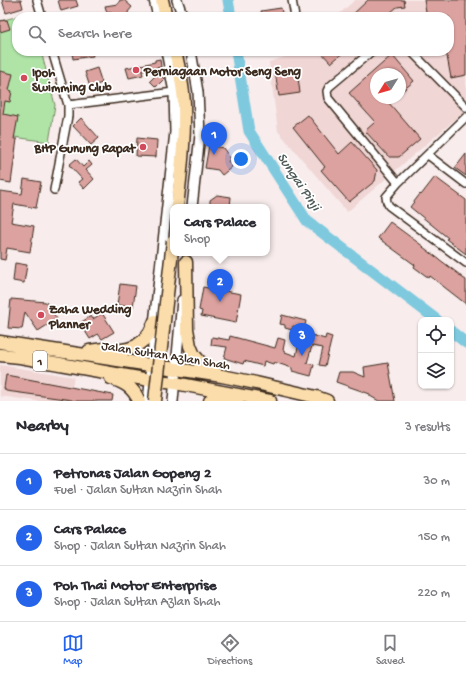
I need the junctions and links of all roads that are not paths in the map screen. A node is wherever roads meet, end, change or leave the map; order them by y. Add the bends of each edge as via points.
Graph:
1 (37, 0) edge
2 (154, 0) edge
3 (162, 0) edge
4 (170, 0) edge
5 (177, 0) edge
6 (292, 0) edge
7 (41, 12) edge
8 (157, 12) edge
9 (165, 12) edge
10 (173, 12) edge
11 (181, 12) edge
12 (294, 12) edge
13 (53, 56) edge
14 (167, 56) edge
15 (176, 56) edge
16 (183, 56) edge
17 (192, 56) edge
18 (366, 56) edge
19 (416, 56) edge
20 (174, 92) junction
21 (68, 105) junction
22 (466, 107) edge
23 (466, 117) edge
24 (188, 133) junction
25 (428, 155) junction
26 (398, 183) junction
27 (466, 184) edge
28 (54, 190) dead end
29 (177, 204) edge
30 (185, 204) edge
31 (192, 204) edge
32 (171, 256) edge
33 (184, 256) edge
34 (466, 263) edge
35 (155, 322) junction
36 (179, 323) junction
37 (0, 342) edge
38 (76, 354) junction
39 (0, 355) edge
40 (152, 365) junction
41 (80, 368) junction
42 (176, 369) junction
43 (222, 376) junction
44 (150, 380) junction
45 (175, 383) junction
46 (244, 396) junction
47 (139, 401) edge
48 (148, 401) edge
49 (155, 401) edge
50 (162, 401) edge
51 (174, 401) edge
52 (210, 401) edge
53 (270, 401) edge
54 (327, 401) edge

1 - 7 street
2 - 8 street
3 - 9 main road
4 - 10 main road
5 - 11 street
6 - 12 street
13 - 21 street
14 - 20 street
15 - 24 main road
16 - 24 main road via 192,111
17 - 31 street via 198,92 200,135
18 - 26 street via 329,87 328,98
19 - 22 street
20 - 21 street
20 - 35 street via 175,132
21 - 28 street
23 - 25 street
24 - 29 main road
24 - 30 main road via 190,158
25 - 26 street
25 - 27 street
26 - 34 street via 386,197 389,206
32 - 49 main road, bridge
33 - 36 street
33 - 43 main road via 190,346 200,362
33 - 50 main road
35 - 36 street via 162,332 172,332
35 - 38 main road via 144,340 136,346
35 - 40 street
36 - 42 street
37 - 38 main road, Jalan Sultan Azlan Shah / 1
38 - 40 main road, Jalan Sultan Azlan Shah / 1
39 - 41 main road, Jalan Sultan Azlan Shah / 1
40 - 42 main road, Jalan Sultan Azlan Shah / 1
40 - 44 street
41 - 44 main road, Jalan Sultan Azlan Shah / 1
41 - 47 main road via 128,386 135,392
42 - 43 main road, Jalan Sultan Azlan Shah
42 - 45 street
43 - 54 main road, Jalan Sultan Azlan Shah
44 - 45 main road, Jalan Sultan Azlan Shah / 1
44 - 48 street
45 - 46 main road, Jalan Sultan Azlan Shah
45 - 51 street
46 - 52 main road via 231,400
46 - 53 main road, Jalan Sultan Azlan Shah

